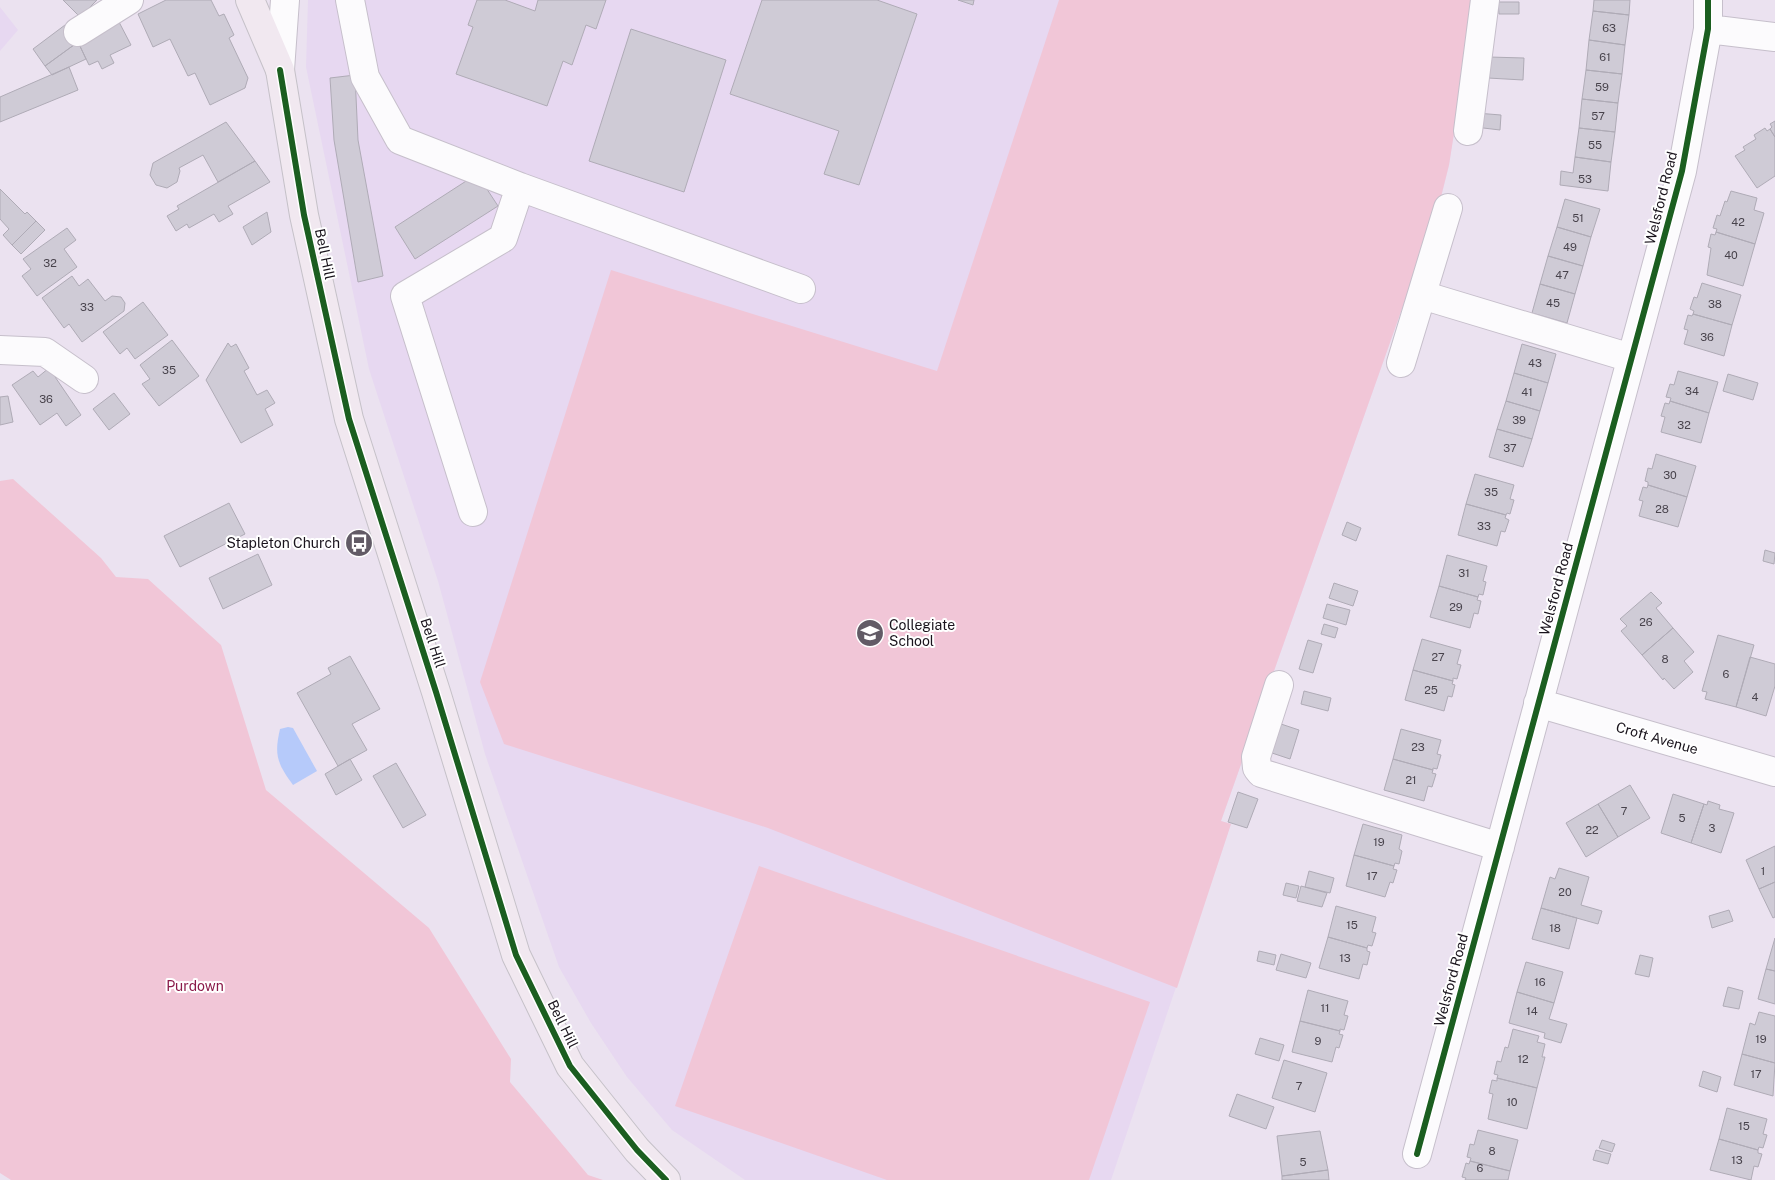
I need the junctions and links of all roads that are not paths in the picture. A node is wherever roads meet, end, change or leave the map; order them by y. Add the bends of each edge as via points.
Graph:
1 (129, 0) edge
2 (250, 0) edge
3 (285, 0) edge
4 (350, 0) edge
5 (1485, 0) edge
6 (1708, 0) edge
7 (1708, 29) junction
8 (78, 32) dead end
9 (1775, 37) edge
10 (280, 70) junction
11 (1468, 131) dead end
12 (520, 187) junction
13 (1448, 208) dead end
14 (801, 288) dead end
15 (1422, 295) junction
16 (0, 350) edge
17 (1631, 358) junction
18 (1401, 363) dead end
19 (84, 379) dead end
20 (473, 512) dead end
21 (1279, 685) dead end
22 (1538, 703) junction
23 (1775, 772) edge
24 (1500, 847) junction
25 (1417, 1154) dead end
26 (666, 1180) edge

1 - 8 street
2 - 10 main road, Bell Hill
3 - 10 street
4 - 12 street via 365,77 400,140
5 - 11 street
6 - 7 street, Welsford Road
7 - 9 street
7 - 17 street, Welsford Road via 1682,171
10 - 26 main road, Bell Hill via 304,216 349,419 516,955 570,1066 637,1150
12 - 14 street
12 - 20 street via 502,238 405,296
13 - 15 street
15 - 17 street
15 - 18 street
16 - 19 street via 45,352
17 - 22 street, Welsford Road
21 - 24 street via 1256,757 1261,773
22 - 23 street, Croft Avenue
22 - 24 street, Welsford Road
24 - 25 street, Welsford Road

